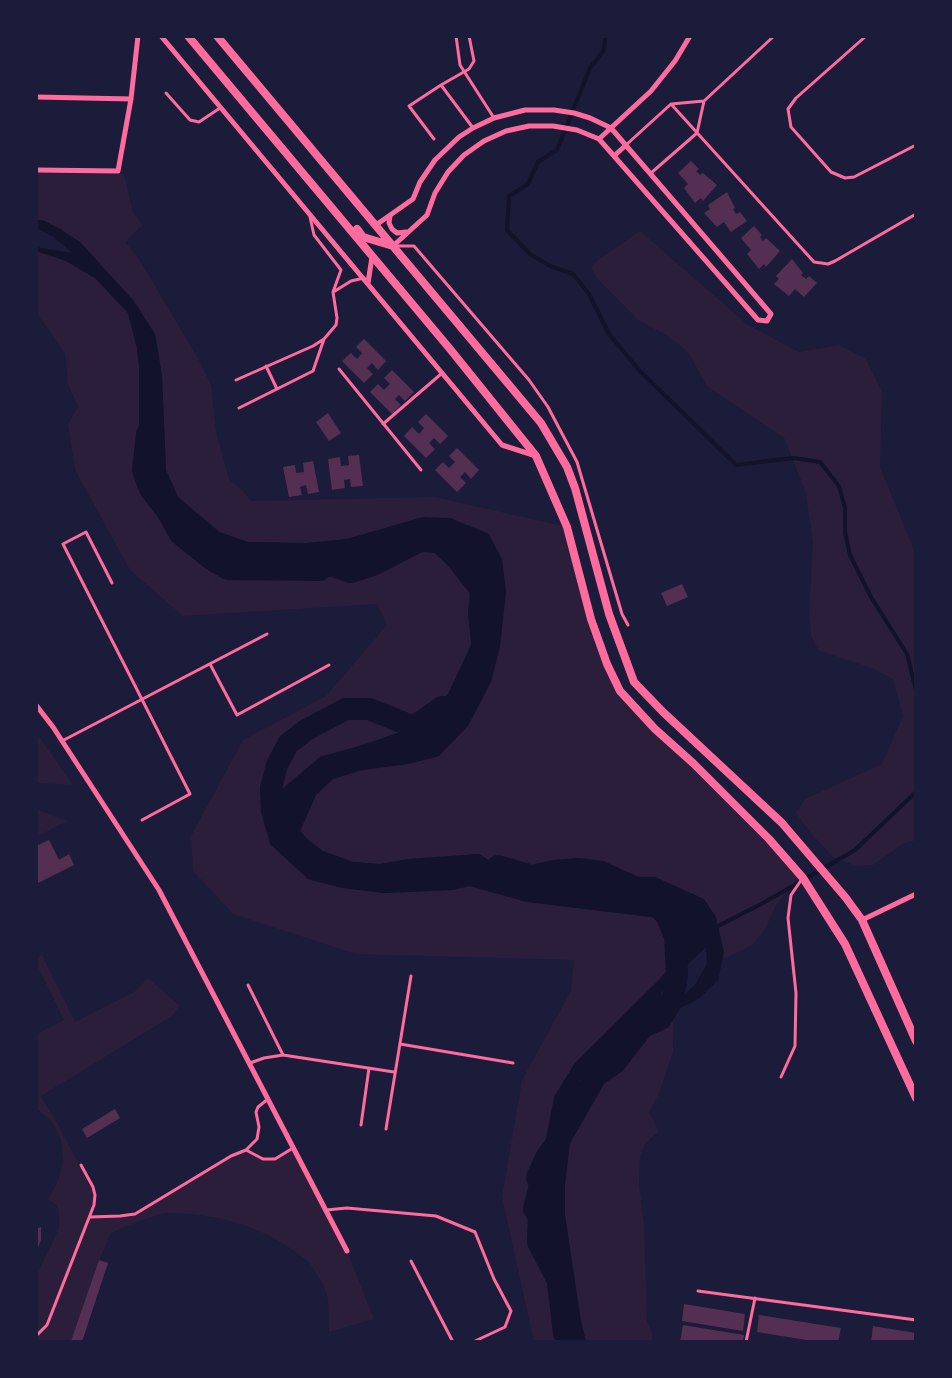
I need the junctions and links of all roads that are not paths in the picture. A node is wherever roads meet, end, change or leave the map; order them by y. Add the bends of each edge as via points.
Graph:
1 (138, 36) edge
2 (161, 36) edge
3 (188, 36) edge
4 (217, 36) edge
5 (456, 36) edge
6 (469, 36) edge
7 (690, 36) edge
8 (774, 36) edge
9 (866, 36) edge
10 (464, 72) junction
11 (441, 85) junction
12 (166, 93) dead end
13 (36, 97) edge
14 (131, 99) junction
15 (704, 101) junction
16 (671, 104) junction
17 (220, 108) junction
18 (494, 118) junction
19 (473, 128) junction
20 (610, 129) junction
21 (697, 134) junction
22 (599, 139) junction
23 (434, 140) dead end
24 (626, 145) junction
25 (916, 145) edge
26 (614, 156) junction
27 (36, 170) edge
28 (651, 173) junction
29 (639, 183) junction
30 (336, 213) junction
31 (391, 214) junction
32 (916, 214) edge
33 (310, 215) junction
34 (376, 225) junction
35 (409, 230) junction
36 (374, 240) junction
37 (393, 246) junction
38 (372, 257) junction
39 (364, 278) junction
40 (368, 284) junction
41 (333, 292) junction
42 (324, 339) junction
43 (266, 366) junction
44 (339, 369) dead end
45 (442, 373) junction
46 (236, 380) dead end
47 (277, 390) junction
48 (238, 408) dead end
49 (383, 424) junction
50 (536, 456) junction
51 (421, 470) dead end
52 (112, 583) dead end
53 (628, 625) dead end
54 (267, 634) dead end
55 (210, 664) junction
56 (329, 665) dead end
57 (143, 700) junction
58 (36, 705) edge
59 (62, 741) junction
60 (142, 820) dead end
61 (803, 878) junction
62 (916, 894) edge
63 (862, 920) junction
64 (411, 976) dead end
65 (248, 985) dead end
66 (916, 1041) edge
67 (400, 1044) junction
68 (283, 1055) junction
69 (513, 1063) dead end
70 (249, 1064) junction
71 (369, 1068) junction
72 (395, 1072) junction
73 (781, 1077) dead end
74 (916, 1098) edge
75 (268, 1099) junction
76 (362, 1125) dead end
77 (386, 1129) dead end
78 (294, 1148) junction
79 (246, 1150) junction
80 (81, 1165) dead end
81 (326, 1210) junction
82 (90, 1217) junction
83 (347, 1251) dead end
84 (411, 1261) dead end
85 (698, 1291) dead end
86 (755, 1298) junction
87 (916, 1320) edge
88 (36, 1336) edge
89 (453, 1342) edge
90 (473, 1342) edge
91 (746, 1342) edge

1 - 14 street
2 - 17 street
3 - 30 main road
4 - 34 main road
5 - 10 lane
6 - 10 lane via 474,61
7 - 20 street via 651,92
8 - 15 lane
9 - 25 lane via 796,98 788,109 790,127 831,172 845,178
10 - 11 lane
10 - 18 lane
11 - 19 lane
11 - 23 lane via 410,106
12 - 17 lane via 190,120 199,122
13 - 14 street
14 - 27 street via 118,171
15 - 16 lane
15 - 21 lane
16 - 21 lane
16 - 24 lane
17 - 33 street
18 - 19 street
18 - 20 street via 525,110 554,110 590,118
19 - 31 street via 447,147 420,182 413,199
20 - 22 street
20 - 24 street
21 - 28 lane
21 - 32 lane via 808,257 820,264 835,261
22 - 26 street
22 - 35 street via 577,130 529,126 484,141 448,172 427,214
24 - 26 street
24 - 28 street
26 - 29 street
28 - 29 street
28 - 29 street via 771,312 769,320 758,320
30 - 36 main road via 345,215 363,237
30 - 38 main road
31 - 34 street
31 - 35 street via 389,223 394,231
33 - 39 street
33 - 41 lane via 314,235 341,270
34 - 36 main road
34 - 37 main road
35 - 37 street
36 - 37 main road
36 - 38 main road
37 - 53 lane via 414,246 548,406 577,462
37 - 63 main road via 541,423 567,468 609,614 634,682 782,823
38 - 40 street
38 - 50 main road
39 - 40 street
39 - 41 lane via 351,280
40 - 45 street
41 - 42 lane via 336,325
42 - 43 lane
42 - 47 lane via 313,371
43 - 46 lane
43 - 47 lane
44 - 49 lane
45 - 49 lane
45 - 50 street via 502,445
47 - 48 lane
49 - 51 lane
50 - 61 main road via 567,527 591,619 620,691
52 - 57 lane via 86,532 63,544
54 - 55 lane
55 - 56 lane via 237,715
55 - 57 lane
57 - 59 lane
57 - 60 lane via 190,794
58 - 59 street
59 - 70 street via 159,890
61 - 73 lane via 791,895 788,918 796,993 795,1046
61 - 74 main road via 845,944
62 - 63 street
63 - 66 main road
64 - 67 lane
65 - 68 lane
67 - 69 lane
67 - 72 lane
68 - 70 lane
68 - 71 lane
70 - 75 street
71 - 72 lane
71 - 76 lane
72 - 77 lane
75 - 78 street
75 - 79 lane via 258,1107 257,1139
78 - 79 lane via 275,1159 263,1159
78 - 81 street
79 - 82 lane via 135,1214
80 - 82 lane via 95,1195
81 - 83 street
81 - 90 lane via 347,1208 436,1216 475,1232 511,1311 505,1328
82 - 88 lane via 47,1325
84 - 89 lane
85 - 86 lane
86 - 87 lane
86 - 91 lane

